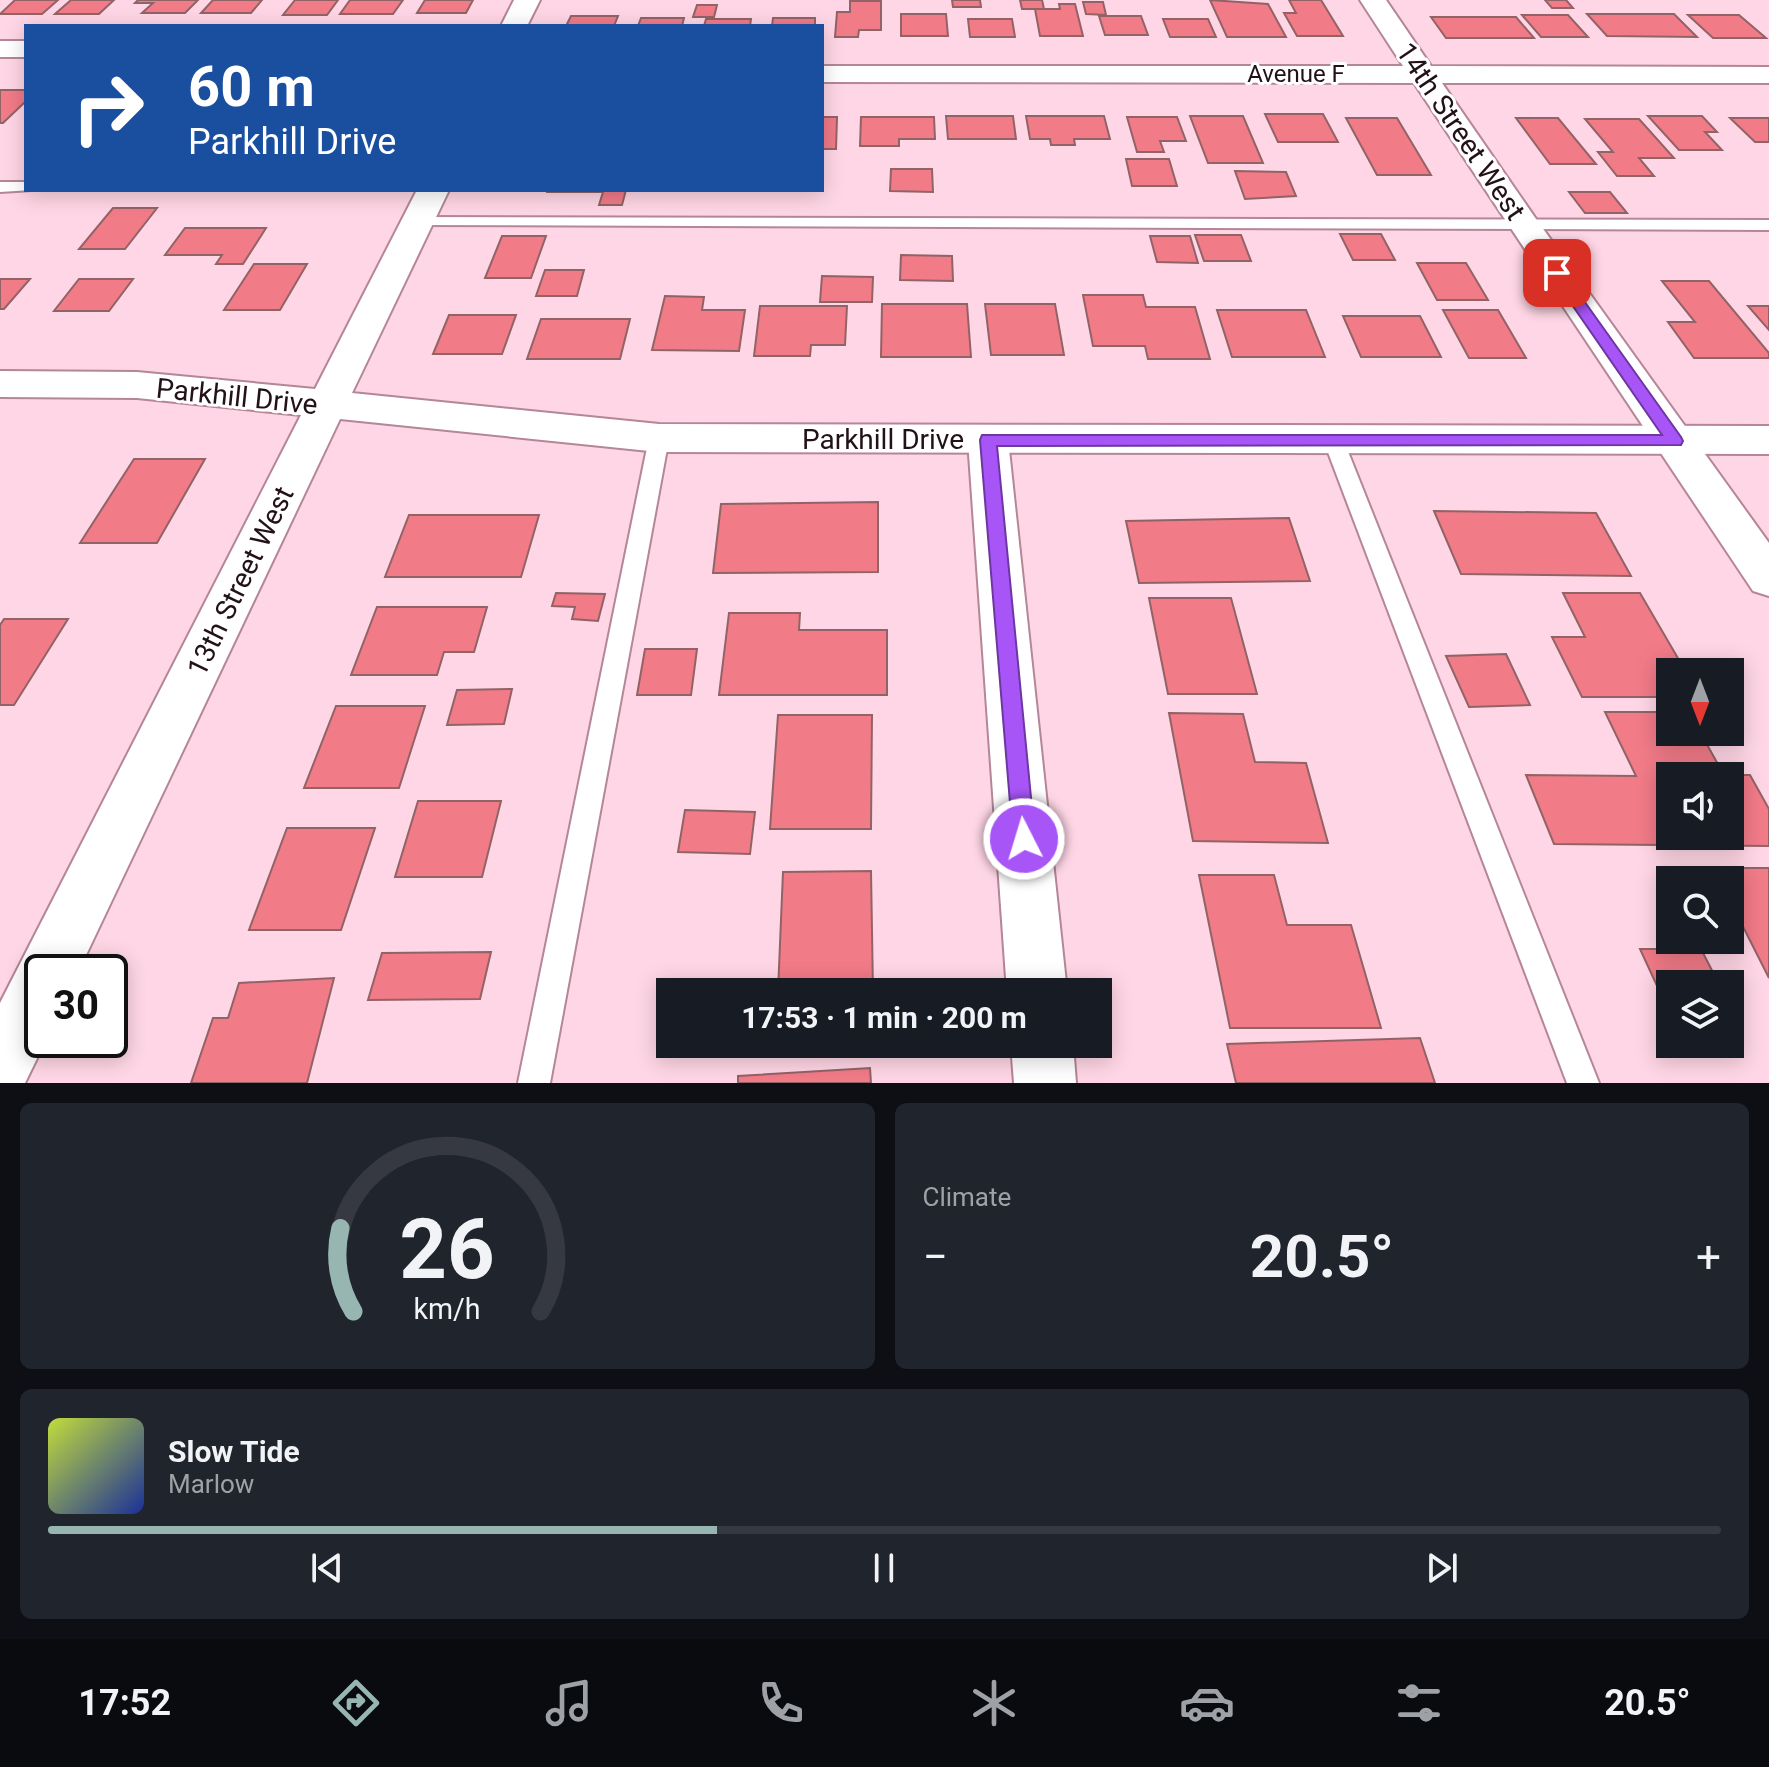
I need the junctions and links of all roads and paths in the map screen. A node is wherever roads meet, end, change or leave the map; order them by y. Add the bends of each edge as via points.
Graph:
1 (527, 0) edge
2 (1373, 0) edge
3 (515, 24) edge
4 (0, 49) edge
5 (24, 49) edge
6 (824, 74) edge
7 (1422, 74) junction
8 (1769, 75) edge
9 (0, 187) edge
10 (24, 187) edge
11 (432, 192) edge
12 (417, 222) junction
13 (1523, 225) junction
14 (1769, 225) edge
15 (0, 384) edge
16 (326, 406) junction
17 (659, 438) junction
18 (1333, 439) junction
19 (988, 440) junction
20 (1769, 440) edge
21 (1675, 441) junction
22 (1769, 578) edge
23 (56, 954) edge
24 (1036, 978) edge
25 (24, 1019) edge
26 (1043, 1058) edge
27 (0, 1068) edge
28 (534, 1083) edge
29 (1045, 1083) edge
30 (1583, 1083) edge

1 - 3 street
2 - 7 street, 14th Street West
4 - 5 street
6 - 7 street, Avenue F
7 - 8 street, Avenue F
7 - 13 street, 14th Street West
9 - 10 lane
11 - 12 street, 13th Street West
12 - 13 lane
12 - 16 street, 13th Street West
13 - 14 lane
13 - 21 street, 14th Street West
15 - 16 street, Parkhill Drive via 137,385
16 - 17 street, Parkhill Drive
16 - 23 street, 13th Street West
17 - 19 street, Parkhill Drive
17 - 28 lane
18 - 19 street, Parkhill Drive
18 - 21 street, Parkhill Drive
18 - 30 lane
19 - 24 street
20 - 21 street, Parkhill Drive
21 - 22 street, 14th Street West
25 - 27 street
26 - 29 street

